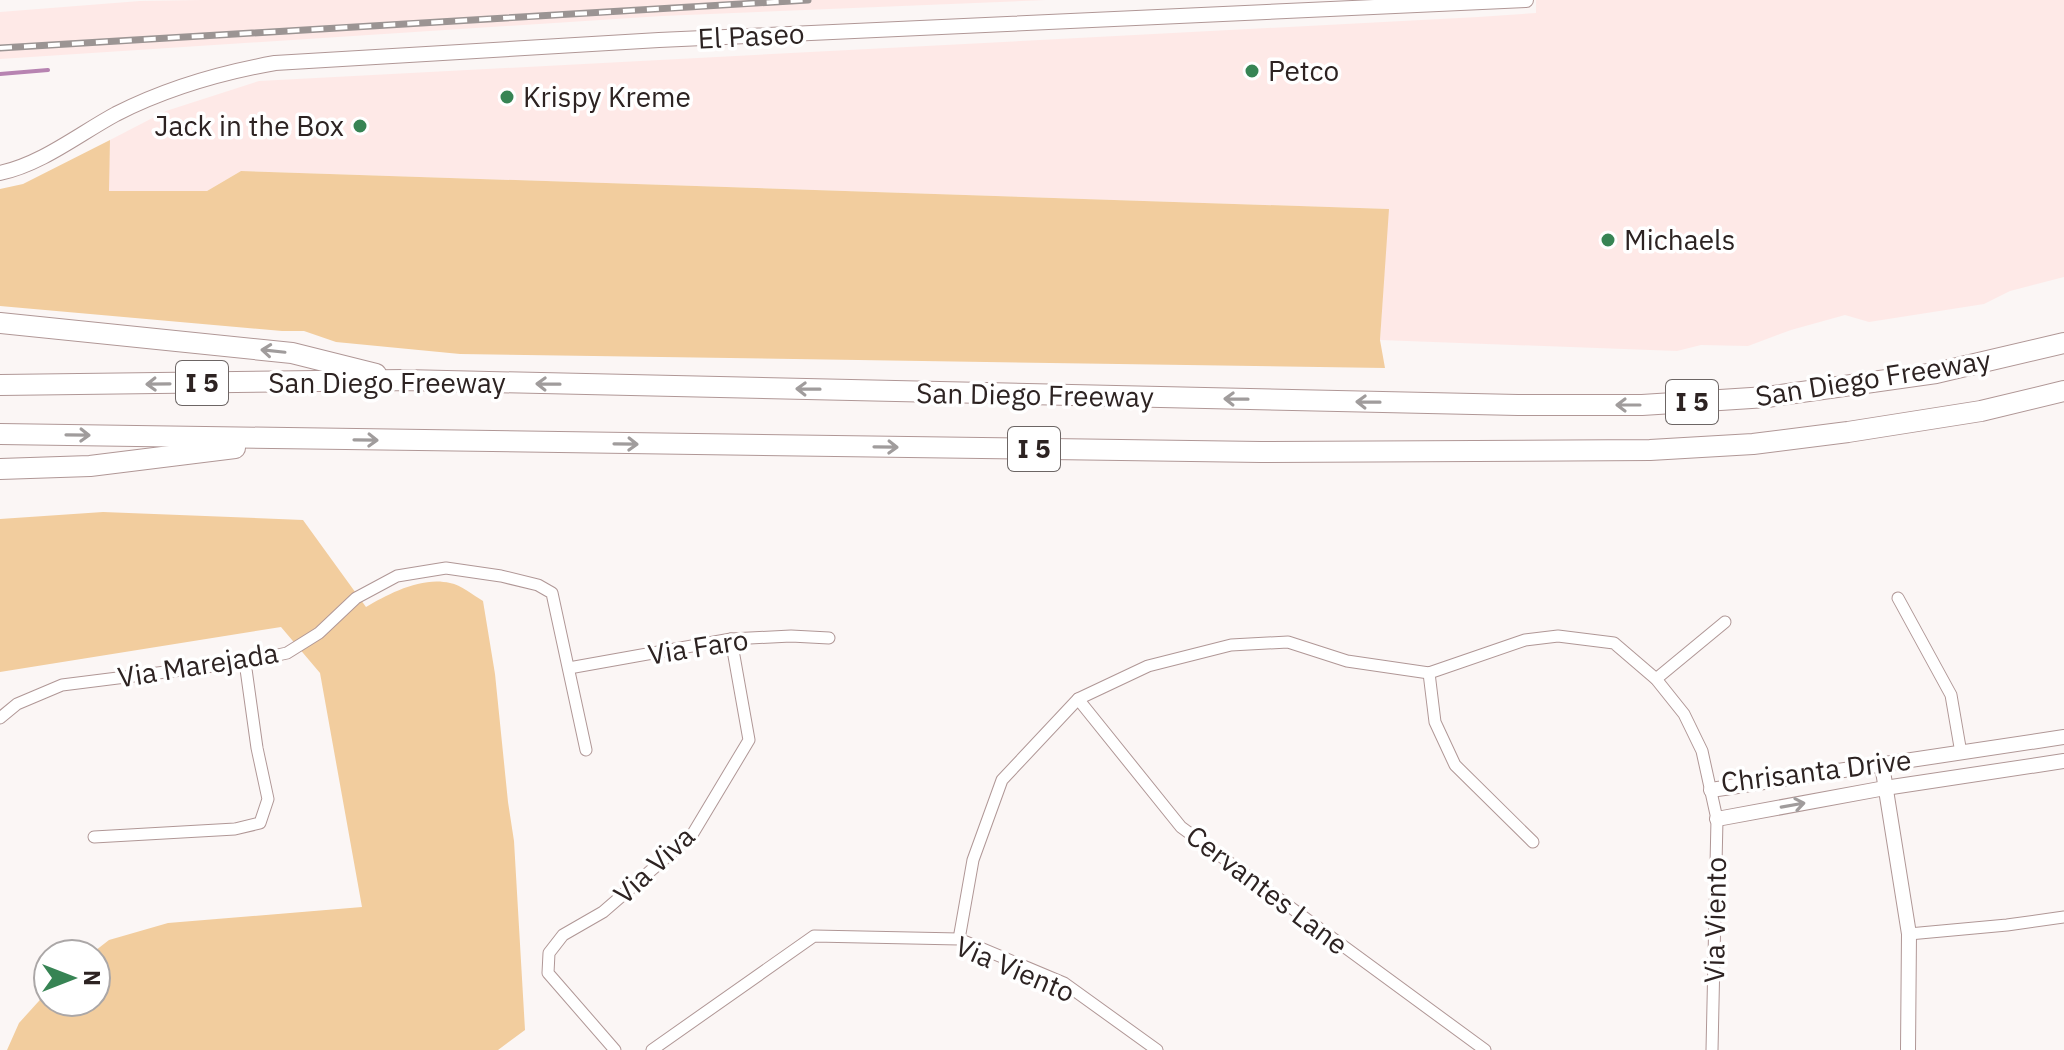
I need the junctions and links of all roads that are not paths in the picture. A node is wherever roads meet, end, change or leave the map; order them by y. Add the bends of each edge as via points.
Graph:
1 (1526, 0) edge
2 (0, 173) edge
3 (0, 323) edge
4 (2064, 343) edge
5 (404, 380) junction
6 (0, 385) edge
7 (2064, 391) edge
8 (0, 434) edge
9 (313, 438) junction
10 (0, 469) edge
11 (1898, 598) dead end
12 (1725, 622) dead end
13 (829, 638) dead end
14 (731, 639) junction
15 (245, 662) junction
16 (569, 668) junction
17 (1429, 673) junction
18 (1656, 679) junction
19 (1078, 699) junction
20 (0, 718) edge
21 (2064, 737) edge
22 (586, 750) dead end
23 (1961, 753) junction
24 (2064, 761) edge
25 (1882, 765) junction
26 (1885, 788) junction
27 (1711, 790) junction
28 (1717, 819) junction
29 (94, 837) dead end
30 (1533, 842) dead end
31 (2064, 917) edge
32 (1909, 934) junction
33 (959, 939) junction
34 (615, 1050) edge
35 (652, 1050) edge
36 (1157, 1050) edge
37 (1485, 1050) edge
38 (1712, 1050) edge
39 (1908, 1050) edge

1 - 2 street, El Paseo via 275,63 202,78 150,98 38,159
5 -> 3 highway via 292,353
4 -> 5 highway, San Diego Freeway / I 5 via 1936,373 1767,397 1642,405
5 -> 6 highway, San Diego Freeway / I 5
9 -> 7 highway, San Diego Freeway / I 5 via 1261,452 1650,450 1848,432 1981,411
8 -> 9 highway, San Diego Freeway / I 5
9 - 10 highway via 90,466
11 - 23 street via 1951,695
12 - 18 street
13 - 14 street, Via Faro
14 - 16 street, Via Faro
14 - 34 street, Via Viva via 749,740 692,835 603,912 563,935 549,953 548,973
15 - 16 street, Via Marejada via 287,653 319,633 356,598 397,576 446,568 514,579 552,593
15 - 20 street, Via Marejada via 62,685 17,704
15 - 29 street via 268,799 260,823
16 - 22 street, Via Marejada
17 - 18 street, Chrisanta Drive via 1525,640 1558,636 1614,643
17 - 19 street, Chrisanta Drive via 1347,661 1288,642 1231,645 1148,666
17 - 30 street via 1435,722 1455,765
18 - 27 street, Chrisanta Drive via 1690,726
19 - 33 street, Chrisanta Drive via 1002,780 973,860
19 - 37 street, Cervantes Lane via 1181,827
21 - 23 street, Chrisanta Drive
23 - 25 street, Chrisanta Drive
24 - 26 street, Chrisanta Drive
25 - 26 street
25 - 27 street, Chrisanta Drive
28 -> 26 street, Chrisanta Drive
26 - 32 street
27 - 28 street, Via Viento
28 - 38 street, Via Viento
31 - 32 street
32 - 39 street
33 - 35 street, Via Viento via 814,936
33 - 36 street, Via Viento via 1064,983

